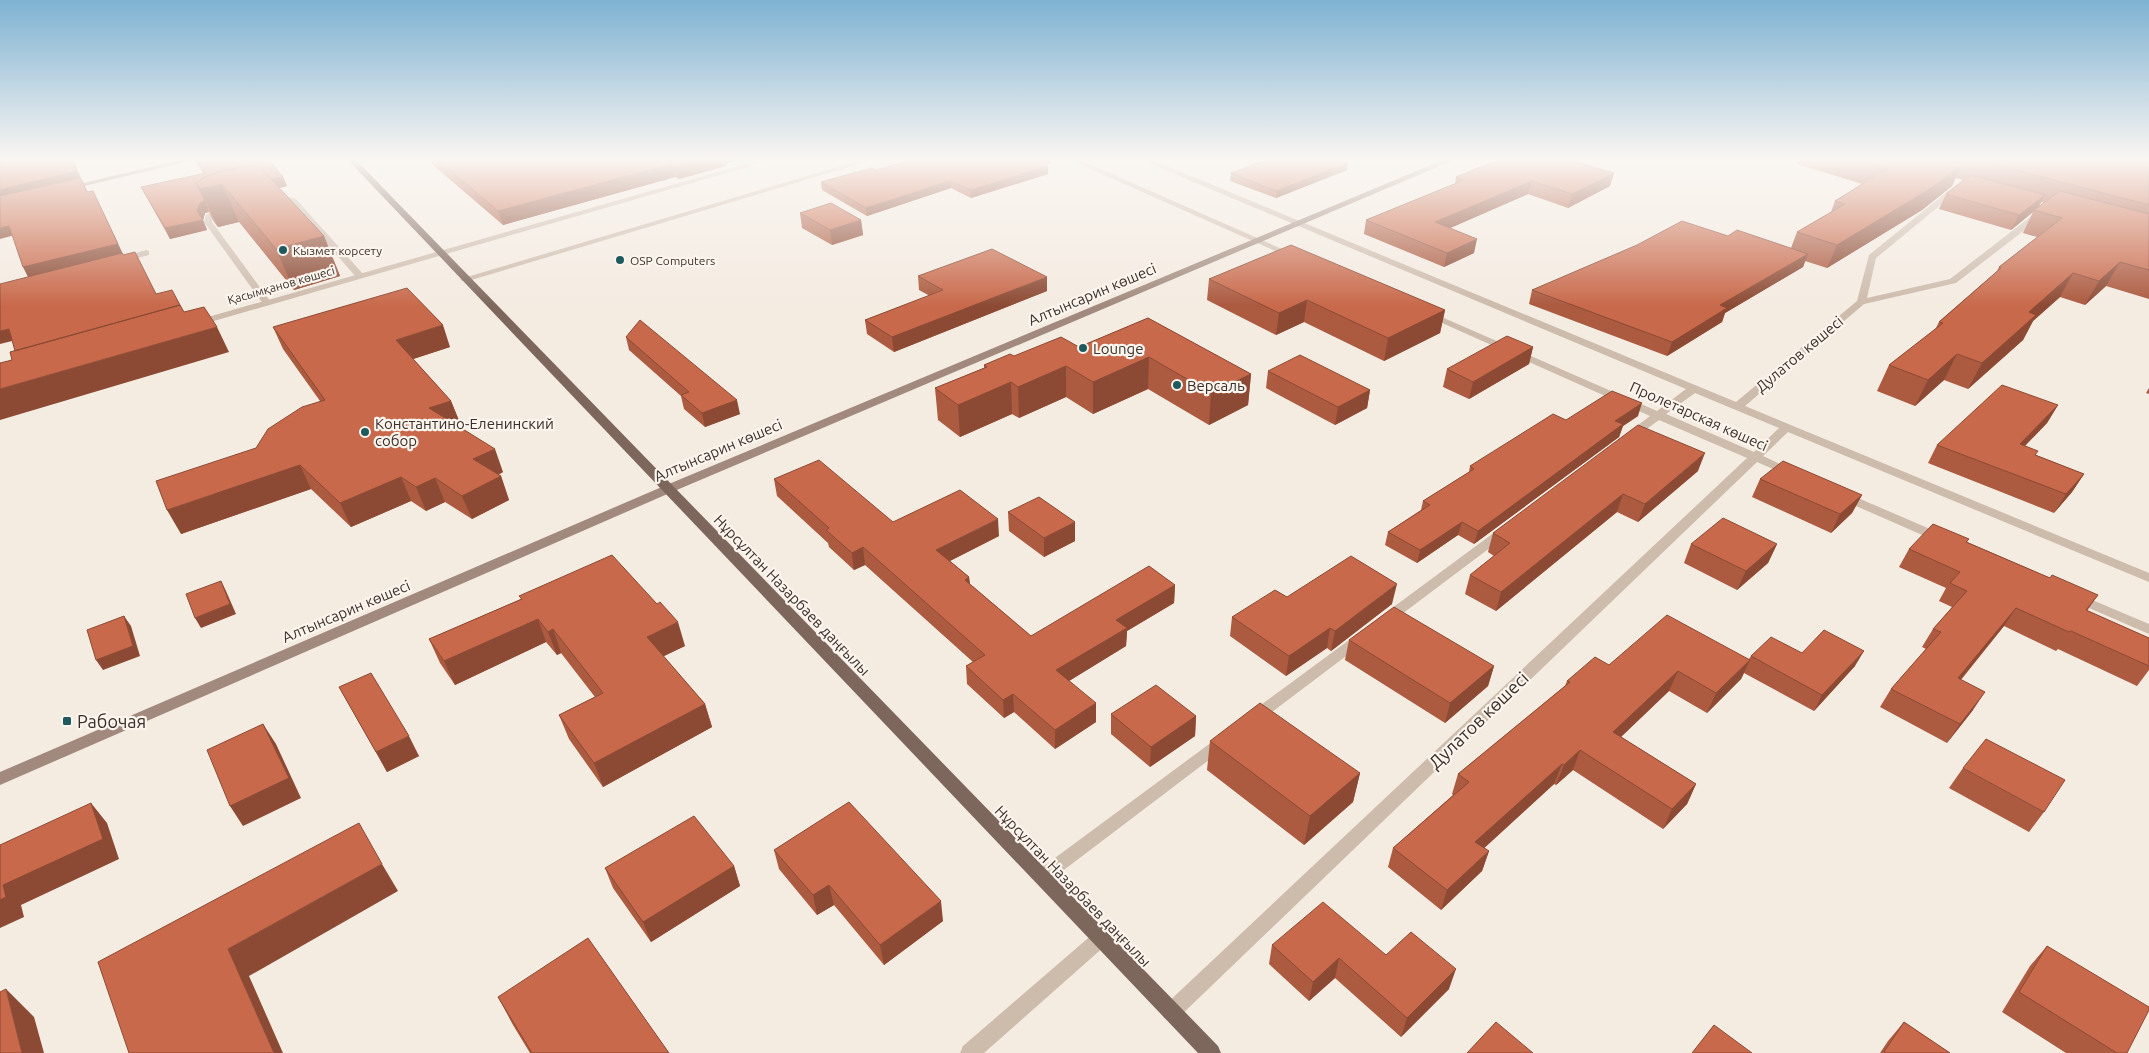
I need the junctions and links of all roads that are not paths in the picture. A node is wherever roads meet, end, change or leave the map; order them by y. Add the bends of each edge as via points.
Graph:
1 (227, 208) edge
2 (299, 208) edge
3 (397, 208) edge
4 (596, 208) edge
5 (705, 208) edge
6 (1185, 208) edge
7 (1262, 208) edge
8 (1337, 208) edge
9 (1929, 208) edge
10 (2040, 208) edge
11 (1300, 224) junction
12 (1260, 241) junction
13 (439, 252) junction
14 (146, 253) dead end
15 (1305, 261) edge
16 (110, 262) edge
17 (360, 276) junction
18 (465, 279) junction
19 (1861, 302) junction
20 (267, 303) junction
21 (1414, 308) edge
22 (190, 325) edge
23 (1693, 389) junction
24 (1737, 407) junction
25 (1659, 415) junction
26 (1786, 428) junction
27 (1619, 445) edge
28 (1754, 457) junction
29 (1799, 477) edge
30 (668, 489) junction
31 (1835, 492) edge
32 (1517, 522) edge
33 (1952, 543) edge
34 (2149, 578) edge
35 (2068, 594) edge
36 (2149, 628) edge
37 (1248, 723) edge
38 (1232, 735) edge
39 (0, 779) edge
40 (1042, 876) junction
41 (1100, 939) junction
42 (1171, 1012) junction
43 (970, 1053) edge
44 (1210, 1053) edge

1 - 20 street via 215,212 208,222
2 - 17 street
3 - 13 main road, Нұрсұлтан Назарбаев даңғылы
4 - 13 street, Қасымқанов көшесі
5 - 18 street
6 - 12 street
7 - 11 street, Пролетарская көшесі
8 - 11 street, Алтынсарин көшесі
9 - 19 street via 1872,257
10 - 19 street, Дулатов көшесі via 1953,281
11 - 12 street, Алтынсарин көшесі
11 - 23 street, Пролетарская көшесі
12 - 15 street
12 - 30 street, Алтынсарин көшесі
13 - 17 street, Қасымқанов көшесі
13 - 18 main road, Нұрсұлтан Назарбаев даңғылы
14 - 16 street
17 - 20 street, Қасымқанов көшесі
18 - 30 main road, Нұрсұлтан Назарбаев даңғылы
19 - 24 street, Дулатов көшесі
20 - 22 street, Қасымқанов көшесі
21 - 25 street, Пролетарская көшесі
23 - 24 street, Пролетарская көшесі
23 - 25 street
24 - 26 street, Пролетарская көшесі
25 - 27 street
25 - 28 street, Пролетарская көшесі
26 - 28 street, Дулатов көшесі
26 - 34 street, Пролетарская көшесі
28 - 29 street, Пролетарская көшесі
28 - 42 street, Дулатов көшесі
30 - 39 street, Алтынсарин көшесі
30 - 40 main road, Нұрсұлтан Назарбаев даңғылы
31 - 33 street
32 - 37 street
35 - 36 street
38 - 40 street
40 - 41 main road, Нұрсұлтан Назарбаев даңғылы
41 - 42 main road, Нұрсұлтан Назарбаев даңғылы
41 - 43 street
42 - 44 main road, Нұрсұлтан Назарбаев даңғылы

